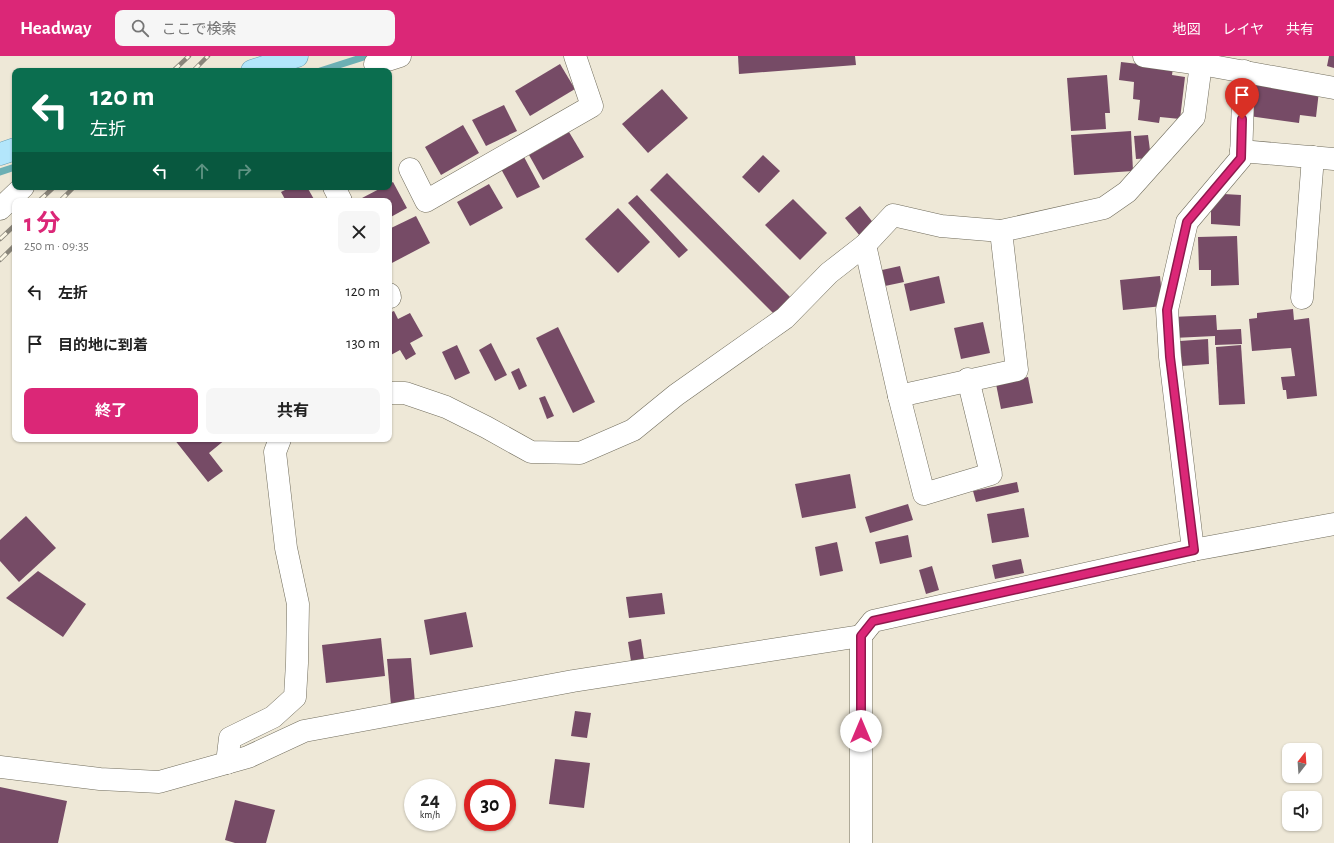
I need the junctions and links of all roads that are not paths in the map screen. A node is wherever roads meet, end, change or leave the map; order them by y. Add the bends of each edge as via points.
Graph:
1 (297, 56) edge
2 (400, 56) edge
3 (575, 56) edge
4 (1144, 56) edge
5 (375, 64) dead end
6 (1201, 64) junction
7 (275, 68) edge
8 (1244, 71) junction
9 (1334, 88) edge
10 (12, 150) edge
11 (1241, 151) junction
12 (0, 154) edge
13 (1323, 158) edge
14 (410, 169) dead end
15 (20, 190) edge
16 (12, 198) edge
17 (12, 198) edge
18 (0, 210) edge
19 (1001, 231) junction
20 (865, 245) junction
21 (1302, 298) dead end
22 (968, 379) junction
23 (392, 393) edge
24 (900, 396) junction
25 (279, 442) edge
26 (1334, 524) edge
27 (1194, 550) junction
28 (861, 636) junction
29 (227, 763) junction
30 (0, 767) edge
31 (861, 843) edge

1 - 7 main road
2 - 5 street
3 - 14 street via 592,106 426,200
4 - 6 street
6 - 8 street
6 - 19 street via 1194,117 1127,192 1104,208
8 - 9 street
8 - 11 street
10 - 12 main road
11 - 13 street
11 - 27 street via 1241,158 1187,222 1167,310 1170,357
13 - 21 street
15 - 16 street
17 - 18 street
19 - 20 street via 941,226 893,215
19 - 22 street via 1017,370
20 - 23 street via 829,273 785,318 676,396 634,430 580,453 531,452 446,407 405,393
20 - 24 street
22 - 24 street
22 - 24 street via 991,474 924,494
25 - 29 street via 274,452 286,548 298,604 295,697 273,717 230,738
26 - 27 street
27 - 28 street via 873,621
28 - 29 street via 573,681 304,730 248,757
28 - 31 street
29 - 30 street via 159,782 100,780

